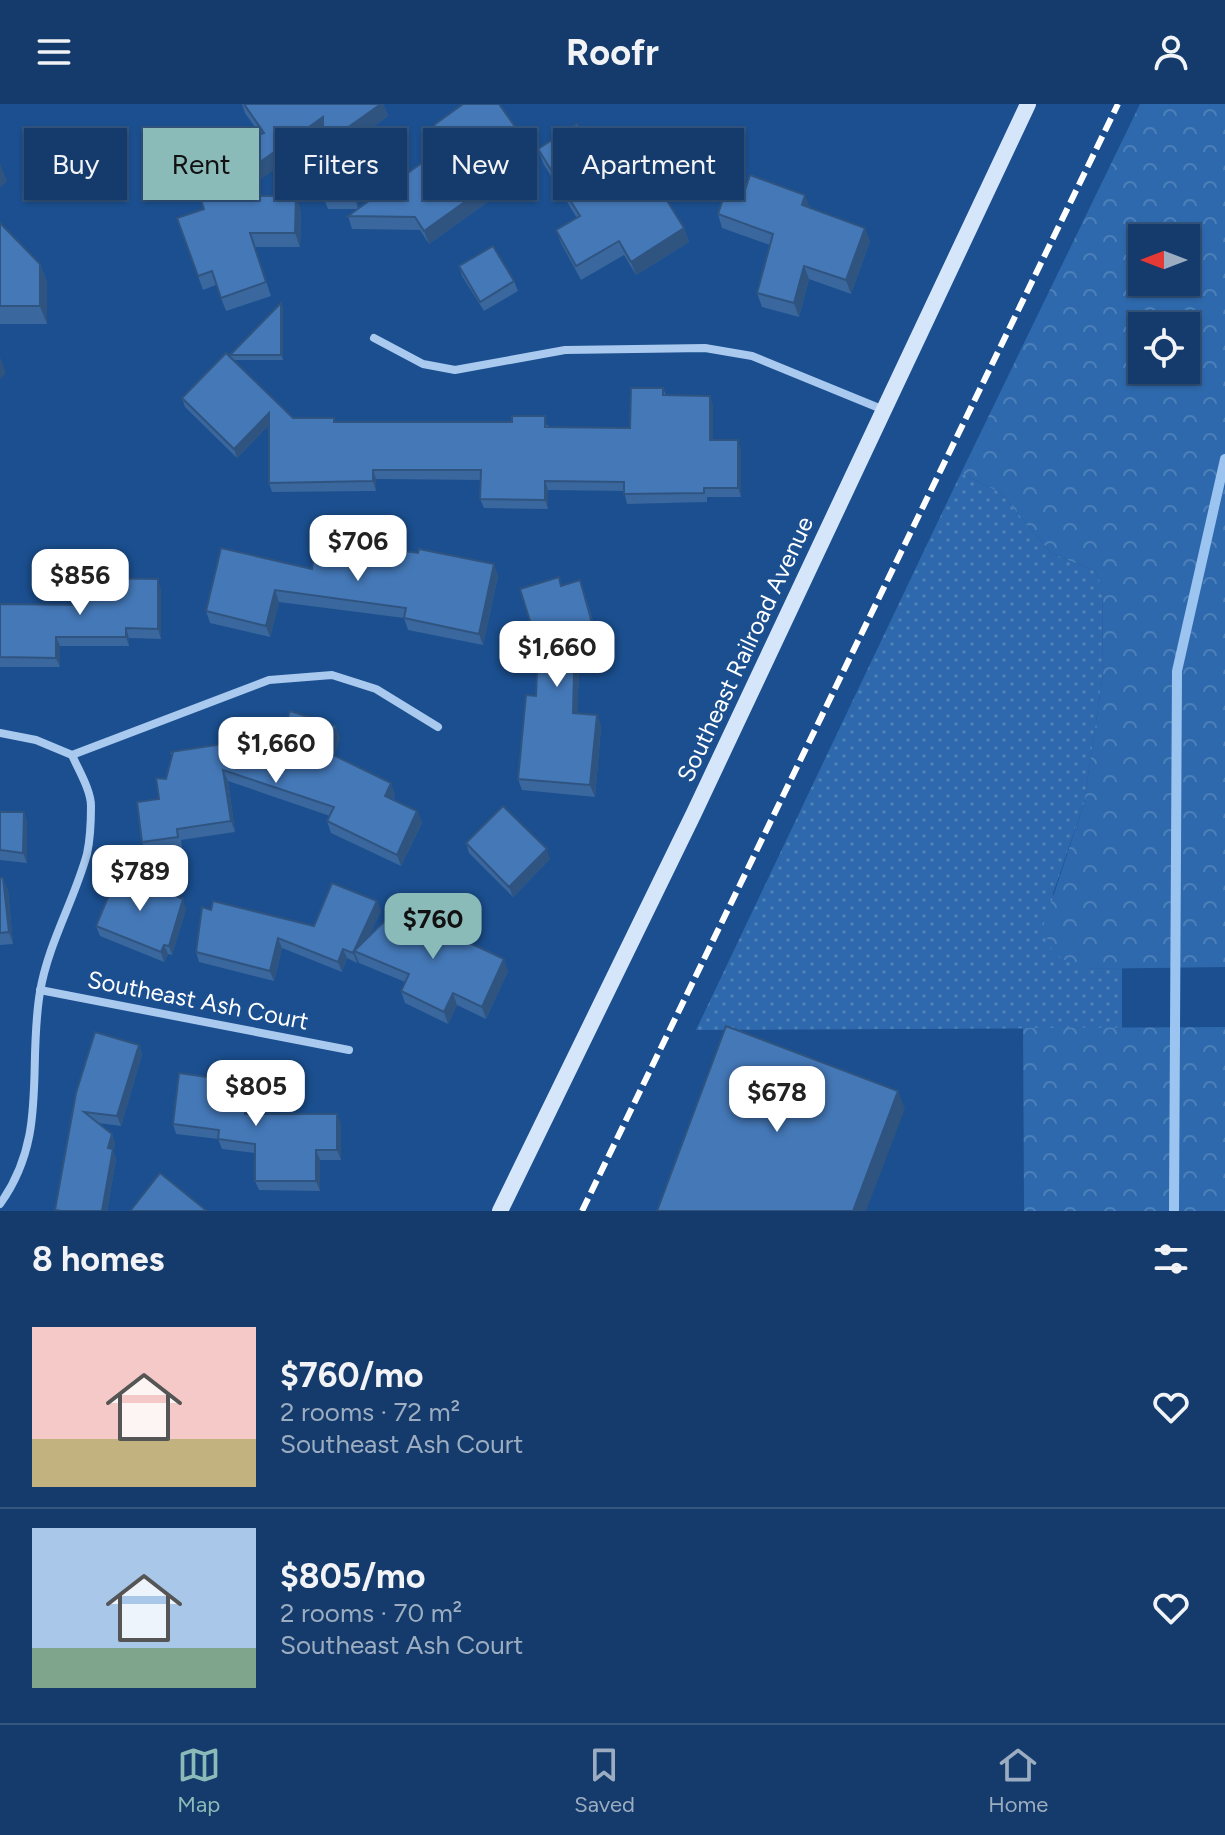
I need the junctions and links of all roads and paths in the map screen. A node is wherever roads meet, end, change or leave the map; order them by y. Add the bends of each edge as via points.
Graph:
1 (1028, 104) edge
2 (374, 338) dead end
3 (884, 410) junction
4 (438, 727) dead end
5 (0, 733) edge
6 (72, 755) junction
7 (40, 990) junction
8 (349, 1050) dead end
9 (0, 1204) edge
10 (500, 1211) edge

1 - 3 street, Southeast Railroad Avenue
2 - 3 street via 423,364 455,370 565,350 705,348 752,356
3 - 10 street, Southeast Railroad Avenue
4 - 6 street via 376,689 332,675 269,680
5 - 6 street
6 - 7 street via 91,801 87,852
7 - 8 street, Southeast Ash Court
7 - 9 street via 31,1138

